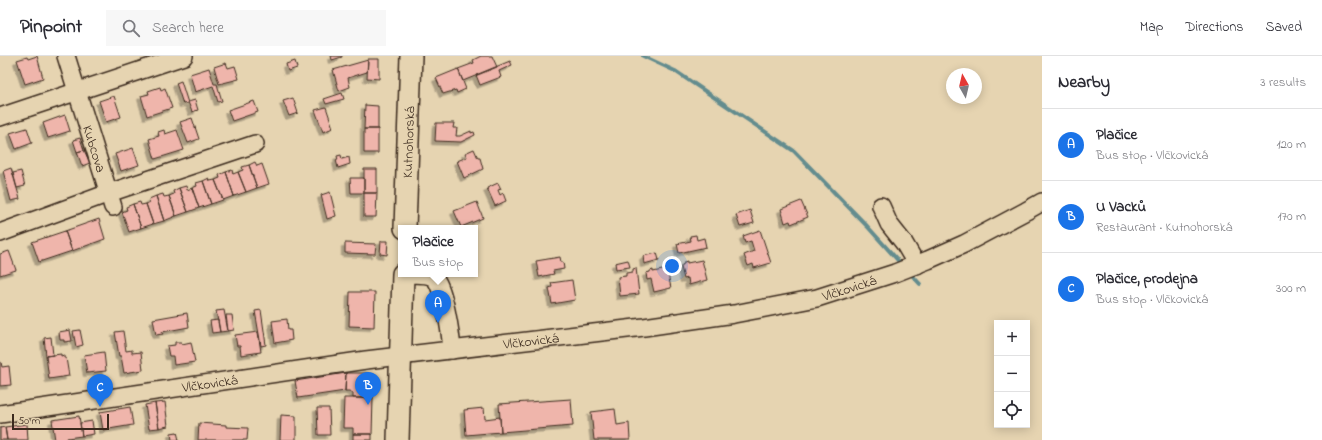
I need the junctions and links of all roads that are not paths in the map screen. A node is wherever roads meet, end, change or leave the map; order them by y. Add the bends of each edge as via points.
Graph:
1 (66, 56) edge
2 (184, 56) edge
3 (411, 56) edge
4 (77, 90) junction
5 (0, 117) edge
6 (255, 144) dead end
7 (111, 200) junction
8 (1042, 202) edge
9 (882, 206) dead end
10 (405, 225) edge
11 (0, 233) edge
12 (908, 268) junction
13 (404, 277) edge
14 (434, 277) edge
15 (452, 350) junction
16 (400, 356) junction
17 (0, 414) edge
18 (398, 440) edge

1 - 4 street, Kubcova
2 - 4 street
3 - 10 main road, Kutnohorská
4 - 5 street
4 - 7 street, Kubcova
6 - 7 street
7 - 11 street
8 - 12 street, Vlčkovická via 964,244
9 - 12 street via 889,224 904,244
12 - 15 street, Vlčkovická via 817,298 734,314
13 - 16 main road
14 - 15 street via 438,282 447,317
15 - 16 street, Vlčkovická
16 - 17 street, Vlčkovická
16 - 18 main road

